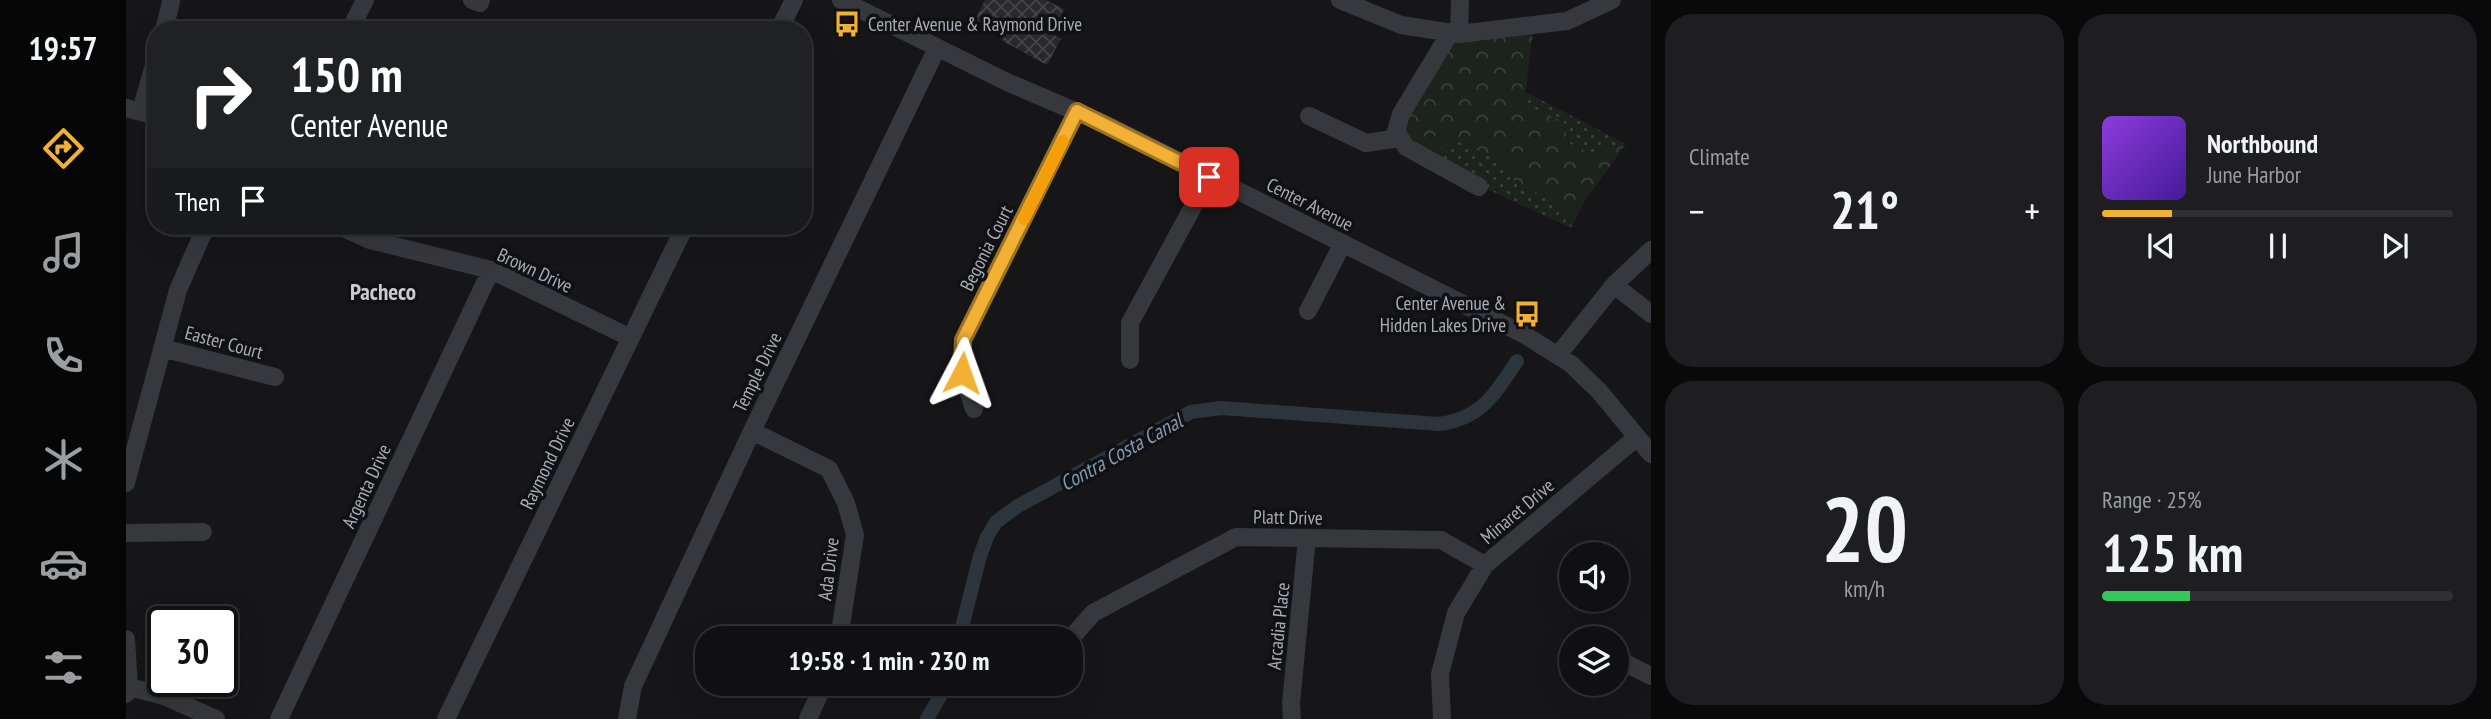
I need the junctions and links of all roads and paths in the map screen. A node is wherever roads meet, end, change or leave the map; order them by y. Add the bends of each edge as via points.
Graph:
1 (365, 0) edge
2 (472, 0) edge
3 (481, 0) edge
4 (794, 0) edge
5 (841, 0) edge
6 (1340, 0) edge
7 (1460, 0) edge
8 (1612, 0) edge
9 (171, 2) dead end
10 (166, 21) edge
11 (354, 21) edge
12 (784, 21) edge
13 (1454, 34) junction
14 (937, 48) junction
15 (147, 90) edge
16 (1077, 111) junction
17 (141, 112) edge
18 (1308, 116) dead end
19 (1401, 138) junction
20 (1209, 177) junction
21 (1479, 187) dead end
22 (202, 235) edge
23 (359, 235) edge
24 (681, 235) edge
25 (1343, 243) junction
26 (1651, 250) edge
27 (491, 271) junction
28 (1614, 285) junction
29 (1308, 311) dead end
30 (1651, 314) edge
31 (631, 338) junction
32 (162, 348) junction
33 (1558, 355) junction
34 (1130, 360) dead end
35 (275, 377) dead end
36 (974, 409) dead end
37 (752, 431) junction
38 (1637, 437) junction
39 (1651, 454) edge
40 (126, 483) edge
41 (126, 533) edge
42 (202, 533) dead end
43 (1307, 538) junction
44 (1485, 565) junction
45 (841, 626) edge
46 (1082, 626) edge
47 (126, 639) edge
48 (1629, 665) edge
49 (1651, 676) edge
50 (128, 691) edge
51 (819, 696) edge
52 (216, 719) edge
53 (279, 719) edge
54 (446, 719) edge
55 (627, 719) edge
56 (808, 719) edge
57 (1292, 719) edge
58 (1442, 719) edge

1 - 11 street
2 - 3 street
4 - 12 street
5 - 14 street, Center Avenue
6 - 13 street via 1402,25
7 - 13 street
8 - 13 street via 1567,21
9 - 10 street
13 - 19 street via 1401,114 1396,131
14 - 16 street, Center Avenue
14 - 37 street, Temple Drive
15 - 17 street
16 - 20 street, Center Avenue
16 - 36 street, Begonia Court via 963,340 962,373
18 - 19 street via 1366,143
19 - 21 street via 1406,147
20 - 25 street, Center Avenue
20 - 34 street via 1130,323
22 - 32 street via 178,290
23 - 27 street, Brown Drive
24 - 31 street, Raymond Drive
25 - 29 street
25 - 33 street, Center Avenue
26 - 28 street
27 - 31 street, Brown Drive
27 - 53 street, Argenta Drive
28 - 30 street
28 - 33 street
31 - 54 street, Raymond Drive
32 - 35 street, Easter Court
32 - 40 street
33 - 38 street, Center Avenue via 1603,395
37 - 45 street, Ada Drive via 829,469 846,503 855,536
37 - 55 street, Temple Drive via 633,686
38 - 39 street, Center Avenue
38 - 44 street, Minaret Drive
41 - 42 street
43 - 44 street, Platt Drive via 1441,540
43 - 46 street, Platt Drive via 1236,537 1093,613
43 - 57 street, Arcadia Place
44 - 58 street, Minaret Drive via 1456,613 1440,674
47 - 50 street
48 - 49 street
50 - 52 street via 164,696
51 - 56 street

